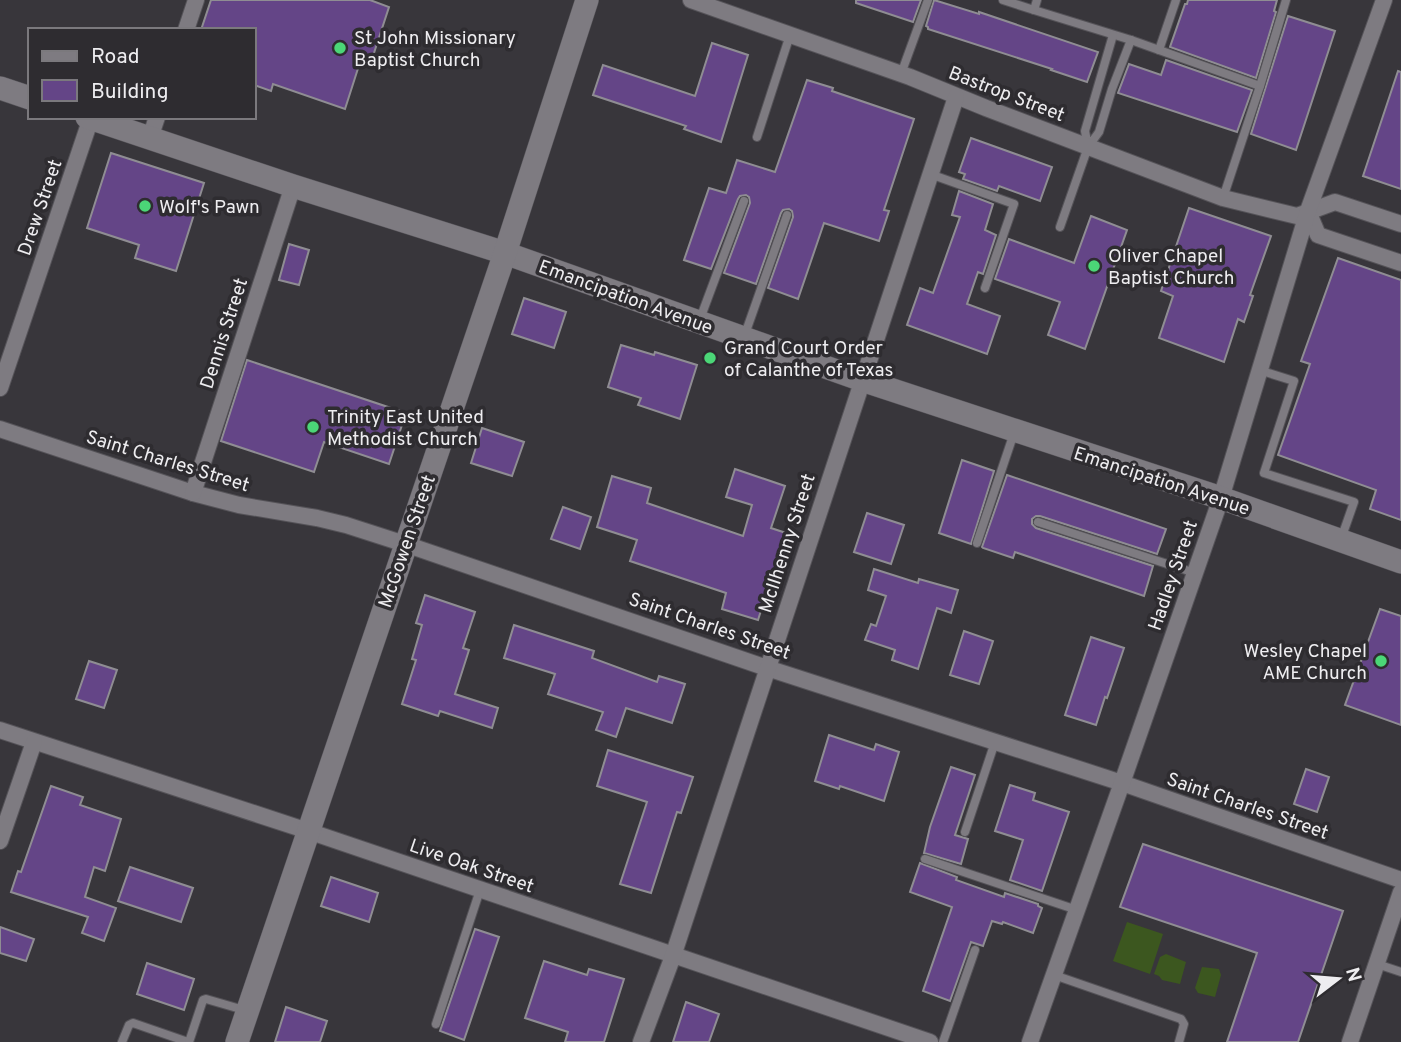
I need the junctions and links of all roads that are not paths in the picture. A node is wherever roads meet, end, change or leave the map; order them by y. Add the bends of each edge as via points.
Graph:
1 (196, 0) edge
2 (587, 0) edge
3 (691, 0) edge
4 (928, 0) edge
5 (1003, 0) edge
6 (1037, 0) edge
7 (1176, 0) edge
8 (1286, 0) edge
9 (1384, 0) edge
10 (1034, 10) junction
11 (187, 28) edge
12 (790, 35) junction
13 (1113, 35) junction
14 (1130, 40) junction
15 (1159, 50) junction
16 (901, 74) junction
17 (1260, 86) junction
18 (0, 88) edge
19 (28, 97) edge
20 (956, 97) junction
21 (89, 119) edge
22 (96, 119) edge
23 (153, 127) edge
24 (757, 136) dead end
25 (1088, 147) junction
26 (930, 174) junction
27 (293, 186) junction
28 (1223, 198) junction
29 (744, 201) dead end
30 (1308, 211) junction
31 (787, 215) dead end
32 (1401, 224) edge
33 (1060, 228) dead end
34 (505, 253) junction
35 (1401, 262) edge
36 (985, 288) dead end
37 (699, 322) junction
38 (744, 338) junction
39 (1259, 370) junction
40 (862, 380) junction
41 (0, 388) edge
42 (0, 429) edge
43 (1014, 430) junction
44 (193, 493) junction
45 (1220, 499) junction
46 (1038, 522) dead end
47 (1341, 541) junction
48 (977, 543) dead end
49 (405, 544) junction
50 (1401, 562) edge
51 (1195, 573) junction
52 (767, 668) junction
53 (0, 730) edge
54 (34, 741) junction
55 (995, 742) junction
56 (1122, 783) junction
57 (308, 831) junction
58 (965, 832) dead end
59 (0, 841) edge
60 (925, 859) dead end
61 (1401, 880) edge
62 (480, 890) junction
63 (1401, 892) edge
64 (1077, 910) junction
65 (975, 950) dead end
66 (673, 956) junction
67 (1377, 964) junction
68 (1401, 972) edge
69 (1054, 975) junction
70 (247, 1011) junction
71 (436, 1024) dead end
72 (167, 1038) edge
73 (122, 1042) edge
74 (188, 1042) edge
75 (237, 1042) edge
76 (641, 1042) edge
77 (930, 1042) edge
78 (943, 1042) edge
79 (1030, 1042) edge
80 (1179, 1042) edge
81 (1350, 1042) edge

1 - 11 street
2 - 34 main road, McGowen Street
3 - 12 street, Bastrop Street
4 - 16 lane
5 - 10 lane
6 - 10 lane
7 - 15 lane
8 - 17 lane
9 - 30 street, Hadley Street
10 - 13 lane
12 - 16 street, Bastrop Street
12 - 24 lane
13 - 14 lane
13 - 25 lane via 1085,131
14 - 15 lane
14 - 25 lane via 1099,132
15 - 17 lane
16 - 20 street, Bastrop Street
17 - 28 lane
18 - 19 main road
20 - 25 street, Bastrop Street
20 - 26 street, McIlhenny Street
21 - 41 street, Drew Street
22 - 23 main road, Emancipation Avenue
23 - 27 main road, Emancipation Avenue
25 - 28 street, Bastrop Street
25 - 33 lane
26 - 36 lane via 1014,204
26 - 40 street, McIlhenny Street
27 - 34 main road, Emancipation Avenue
27 - 44 street, Dennis Street
28 - 30 street, Bastrop Street via 1297,216
29 - 37 lane
30 - 32 street, Bastrop Street via 1335,202
30 - 35 street via 1318,235
30 - 39 street, Hadley Street
31 - 38 lane
34 - 37 main road, Emancipation Avenue
34 - 49 main road, McGowen Street
37 - 38 main road, Emancipation Avenue
38 - 40 main road, Emancipation Avenue
39 - 45 street, Hadley Street
39 - 47 lane via 1294,382 1264,472 1354,502
40 - 43 main road, Emancipation Avenue
40 - 52 street, McIlhenny Street
42 - 44 street, Saint Charles Street
43 - 45 main road, Emancipation Avenue
43 - 48 lane
44 - 49 street, Saint Charles Street via 317,518
45 - 47 main road, Emancipation Avenue
45 - 51 street, Hadley Street
46 - 51 lane
47 - 50 main road, Emancipation Avenue
49 - 52 street, Saint Charles Street
49 - 57 main road, McGowen Street
51 - 56 street, Hadley Street
52 - 55 street, Saint Charles Street
52 - 66 street, McIlhenny Street
53 - 54 street, Live Oak Street
54 - 57 street, Live Oak Street
54 - 59 street
55 - 56 street, Saint Charles Street
55 - 58 lane
56 - 61 street, Saint Charles Street
56 - 64 street, Hadley Street
57 - 62 street, Live Oak Street
57 - 70 main road, McGowen Street
60 - 64 lane
62 - 66 street, Live Oak Street
62 - 71 lane
63 - 67 street
64 - 69 street, Hadley Street
65 - 78 lane
66 - 76 street, McIlhenny Street
66 - 77 street, Live Oak Street
67 - 68 lane
67 - 81 street
69 - 79 street, Hadley Street
69 - 80 lane via 1181,1019
70 - 74 lane via 203,1000
70 - 75 main road, McGowen Street
72 - 73 lane via 133,1023
72 - 74 lane

